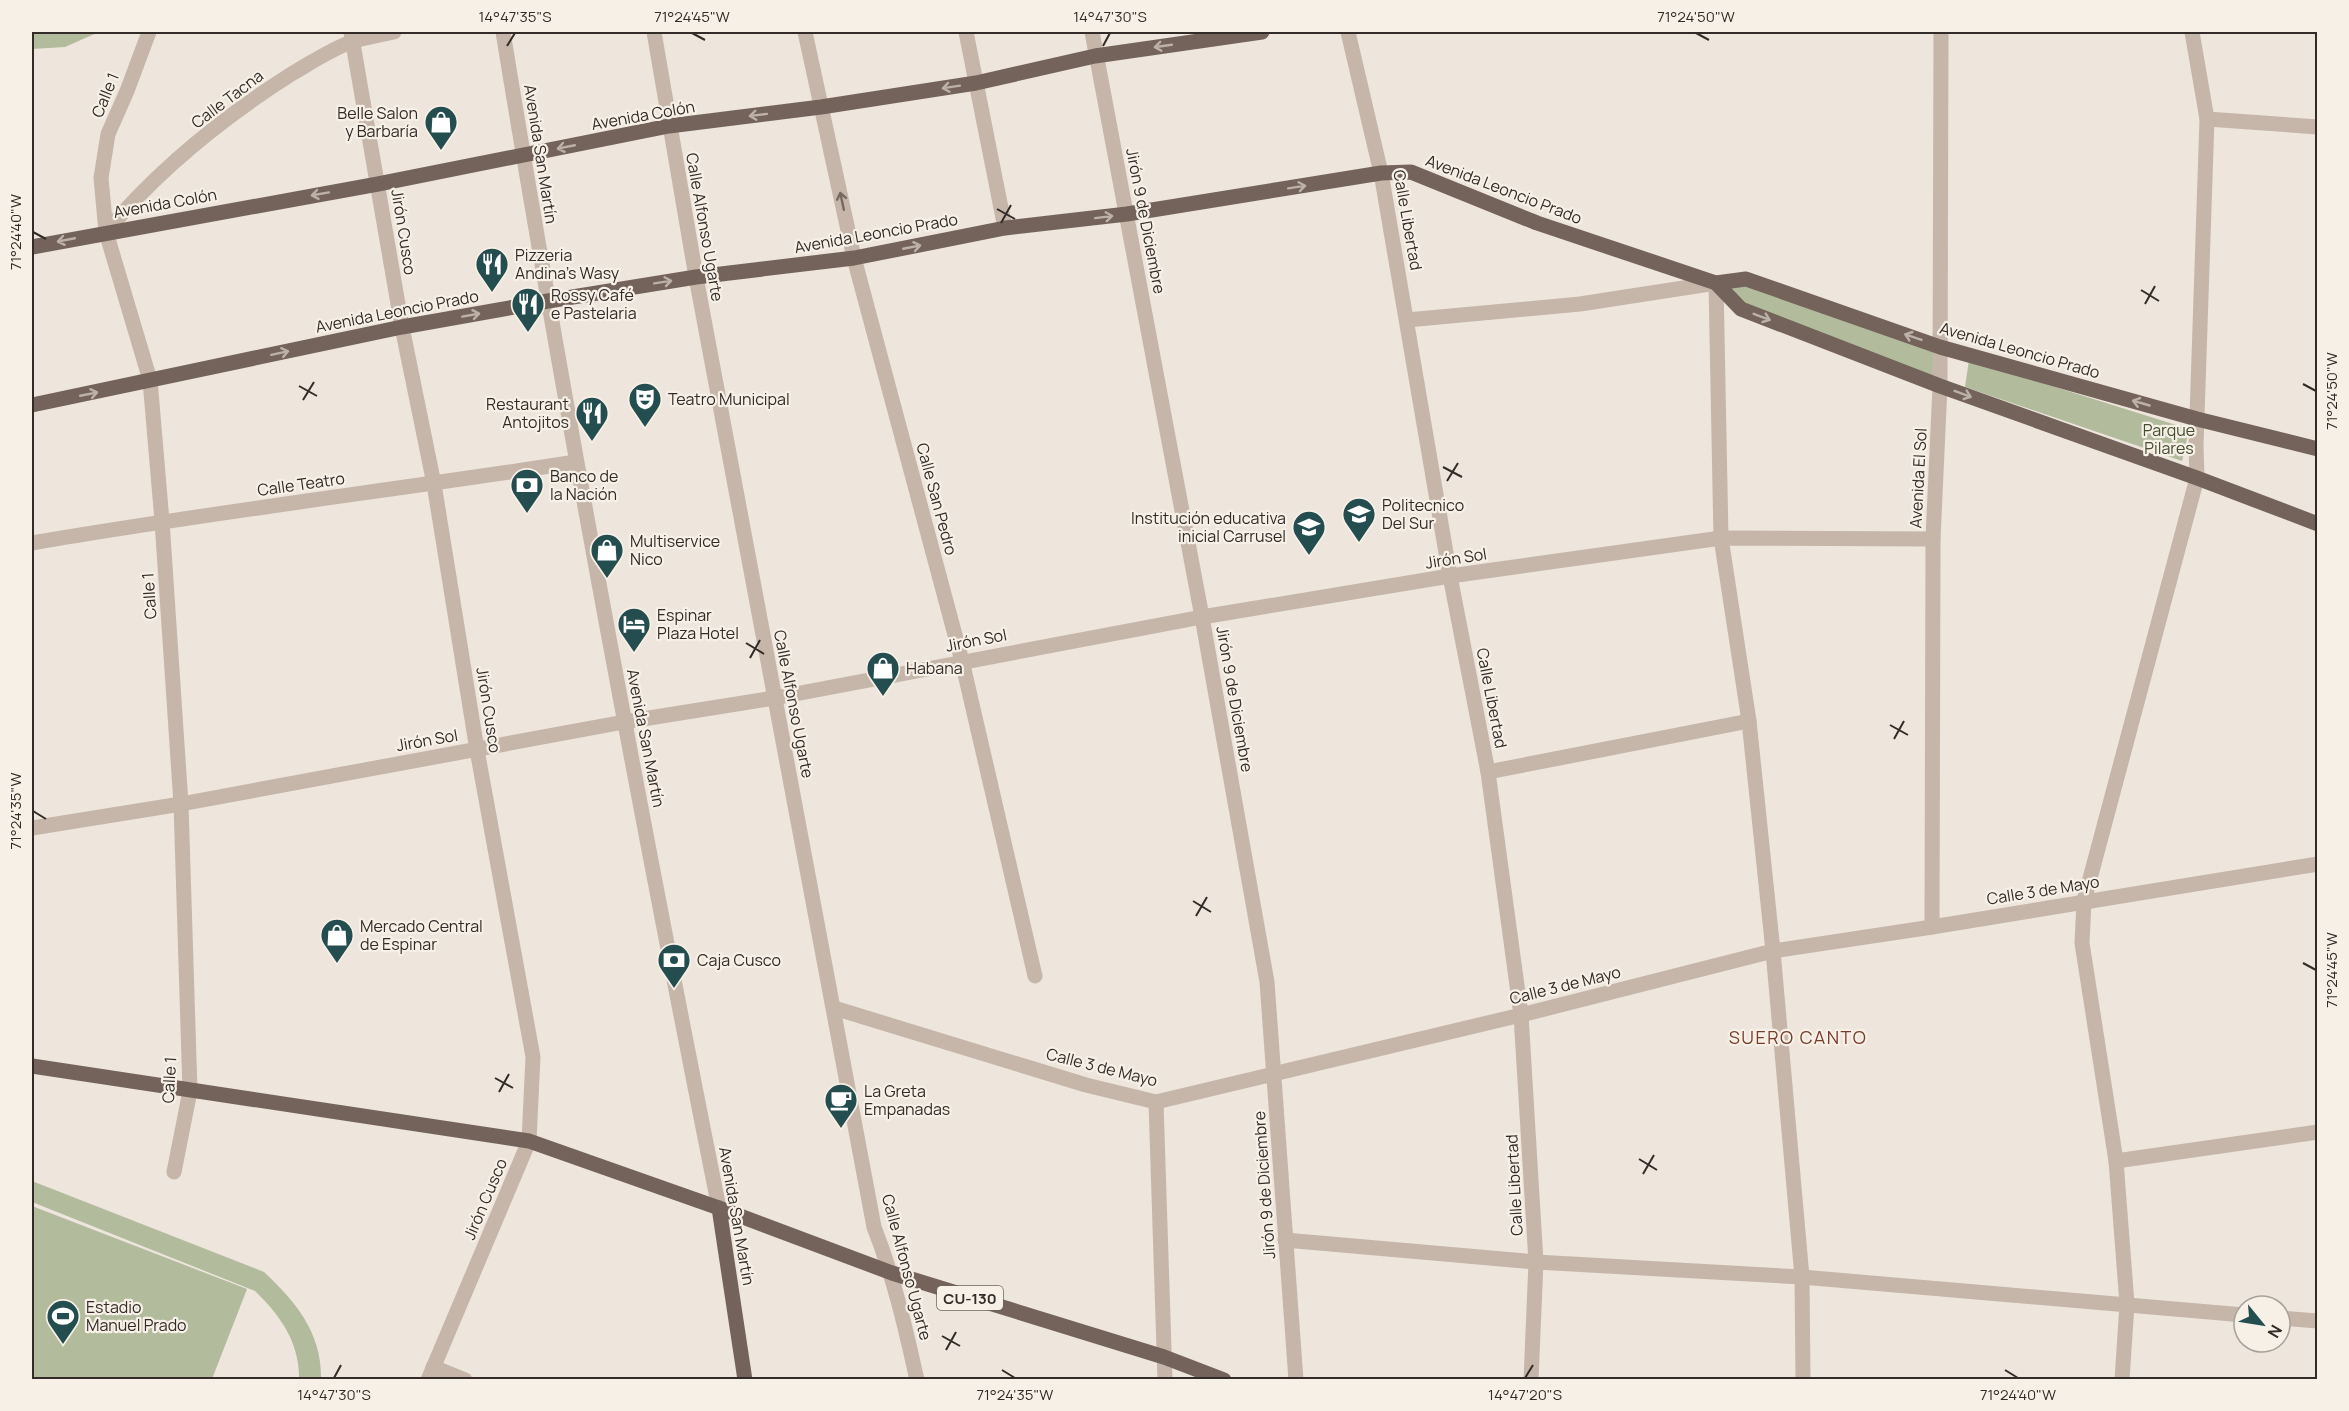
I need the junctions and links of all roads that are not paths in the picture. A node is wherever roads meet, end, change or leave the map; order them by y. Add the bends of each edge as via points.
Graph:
1 (149, 32) edge
2 (394, 32) edge
3 (503, 32) edge
4 (654, 32) edge
5 (805, 32) edge
6 (966, 32) edge
7 (1092, 32) edge
8 (1262, 32) edge
9 (1348, 32) edge
10 (1941, 32) edge
11 (2193, 32) edge
12 (352, 37) edge
13 (1095, 56) junction
14 (976, 83) junction
15 (821, 107) junction
16 (2207, 119) junction
17 (669, 126) junction
18 (2318, 127) edge
19 (523, 155) junction
20 (1382, 173) junction
21 (378, 184) junction
22 (1127, 214) junction
23 (1005, 228) junction
24 (106, 232) junction
25 (32, 247) edge
26 (854, 258) junction
27 (696, 277) junction
28 (1716, 282) junction
29 (548, 301) junction
30 (1407, 320) junction
31 (402, 327) junction
32 (1940, 347) junction
33 (150, 380) junction
34 (1940, 386) junction
35 (32, 405) edge
36 (2198, 419) junction
37 (2318, 449) edge
38 (576, 462) junction
39 (2197, 478) junction
40 (434, 484) junction
41 (162, 521) junction
42 (2318, 524) edge
43 (1721, 538) junction
44 (1933, 539) junction
45 (32, 543) edge
46 (1450, 576) junction
47 (1202, 617) junction
48 (962, 661) junction
49 (774, 698) junction
50 (1749, 721) junction
51 (624, 722) junction
52 (477, 750) junction
53 (1488, 772) junction
54 (181, 804) junction
55 (32, 828) edge
56 (2318, 864) edge
57 (2084, 902) junction
58 (1932, 927) junction
59 (1773, 951) junction
60 (1035, 976) dead end
61 (834, 1008) junction
62 (1521, 1015) junction
63 (32, 1066) edge
64 (1275, 1073) junction
65 (190, 1091) junction
66 (1156, 1102) junction
67 (2318, 1132) edge
68 (529, 1141) junction
69 (2116, 1161) junction
70 (174, 1172) dead end
71 (719, 1208) junction
72 (1285, 1240) junction
73 (1536, 1262) junction
74 (892, 1274) junction
75 (1802, 1277) junction
76 (2127, 1304) junction
77 (2232, 1314) edge
78 (2292, 1319) edge
79 (2318, 1322) edge
80 (1164, 1357) junction
81 (430, 1373) edge
82 (465, 1380) edge
83 (745, 1380) edge
84 (917, 1380) edge
85 (1165, 1380) edge
86 (1224, 1380) edge
87 (1296, 1380) edge
88 (1531, 1380) edge
89 (1803, 1380) edge
90 (2122, 1380) edge

1 - 24 street, Calle 1 via 108,134 101,178
2 - 12 street, Calle Tacna
3 - 19 street, Avenida San Martín
4 - 17 street, Calle Alfonso Ugarte
5 - 15 street, Calle San Pedro
6 - 14 street
7 - 13 street, Jirón 9 de Diciembre
8 -> 13 main road, Avenida Colón
9 - 20 street, Calle Libertad
10 - 32 street, Avenida El Sol
11 - 16 street
12 - 21 street, Jirón Cusco
12 - 24 street, Calle Tacna via 255,98 196,144 135,198
13 - 14 main road, Avenida Colón
13 - 22 street, Jirón 9 de Diciembre
14 -> 15 main road, Avenida Colón
14 - 23 street
15 -> 17 main road, Avenida Colón
26 -> 15 street, Calle San Pedro
16 - 18 street
16 - 36 street
17 -> 19 main road, Avenida Colón
17 - 27 street, Calle Alfonso Ugarte
19 - 21 main road, Avenida Colón
19 - 29 street, Avenida San Martín
22 -> 20 main road, Avenida Leoncio Prado
20 - 28 main road, Avenida Leoncio Prado via 1411,172 1537,223
20 - 30 street, Calle Libertad
21 -> 24 main road, Avenida Colón
21 - 31 street, Jirón Cusco
23 -> 22 main road, Avenida Leoncio Prado
22 - 47 street, Jirón 9 de Diciembre
26 -> 23 main road, Avenida Leoncio Prado
24 -> 25 main road, Avenida Colón
24 - 33 street, Calle 1
26 - 27 main road, Avenida Leoncio Prado
26 - 48 street, Calle San Pedro
29 -> 27 main road, Avenida Leoncio Prado
27 - 49 street, Calle Alfonso Ugarte
28 - 30 street via 1580,304
32 -> 28 main road, Avenida Leoncio Prado via 1746,279
28 -> 34 main road, Avenida Leoncio Prado via 1741,309
28 - 43 street
31 -> 29 main road, Avenida Leoncio Prado
29 - 38 street, Avenida San Martín
30 - 46 street, Calle Libertad
33 -> 31 main road, Avenida Leoncio Prado
31 - 40 street, Jirón Cusco
32 - 34 street, Avenida El Sol
36 -> 32 main road, Avenida Leoncio Prado
35 -> 33 main road, Avenida Leoncio Prado
33 - 41 street, Calle 1
34 -> 39 main road, Avenida Leoncio Prado
34 - 44 street, Avenida El Sol
36 - 37 main road, Avenida Leoncio Prado
36 - 39 street
38 - 40 street, Calle Teatro
38 - 51 street, Avenida San Martín
39 - 42 main road, Avenida Leoncio Prado
39 - 57 street
40 - 41 street, Calle Teatro
40 - 52 street, Jirón Cusco
41 - 45 street, Calle Teatro
41 - 54 street, Calle 1
43 - 44 street, Jirón Sol
43 - 46 street, Jirón Sol
43 - 50 street
44 - 58 street, Avenida El Sol
46 - 47 street, Jirón Sol
46 - 53 street, Calle Libertad
47 - 48 street, Jirón Sol
47 - 64 street, Jirón 9 de Diciembre via 1267,982
48 - 49 street, Jirón Sol
48 - 60 street, Calle San Pedro
49 - 51 street, Jirón Sol
49 - 61 street, Calle Alfonso Ugarte
50 - 53 street
50 - 59 street
51 - 52 street, Jirón Sol
51 - 71 street, Avenida San Martín
52 - 54 street, Jirón Sol
52 - 68 street, Jirón Cusco via 533,1057
53 - 62 street, Calle Libertad
54 - 55 street, Jirón Sol
54 - 65 street, Calle 1
56 - 57 street, Calle 3 de Mayo
57 - 58 street, Calle 3 de Mayo
57 - 69 street via 2082,944
58 - 59 street, Calle 3 de Mayo
59 - 62 street, Calle 3 de Mayo
59 - 75 street
61 - 66 street, Calle 3 de Mayo via 1086,1085
61 - 74 street, Calle Alfonso Ugarte via 874,1227
62 - 64 street, Calle 3 de Mayo
62 - 73 street, Calle Libertad
63 - 65 main road
64 - 66 street, Calle 3 de Mayo
64 - 72 street, Jirón 9 de Diciembre
65 - 68 main road
65 - 70 street, Calle 1
66 - 80 street
67 - 69 street
68 - 71 main road
68 - 81 street, Jirón Cusco
69 - 76 street
71 - 74 main road, CU-130
71 - 83 main road, Avenida San Martín
72 - 73 street
72 - 87 street, Jirón 9 de Diciembre
73 - 75 street
73 - 88 street, Calle Libertad
74 - 80 main road, CU-130
74 - 84 street, Calle Alfonso Ugarte
75 - 76 street
75 - 89 street
76 - 77 street
76 - 90 street
78 - 79 street
80 - 85 street
80 - 86 main road, CU-130
81 - 82 street

